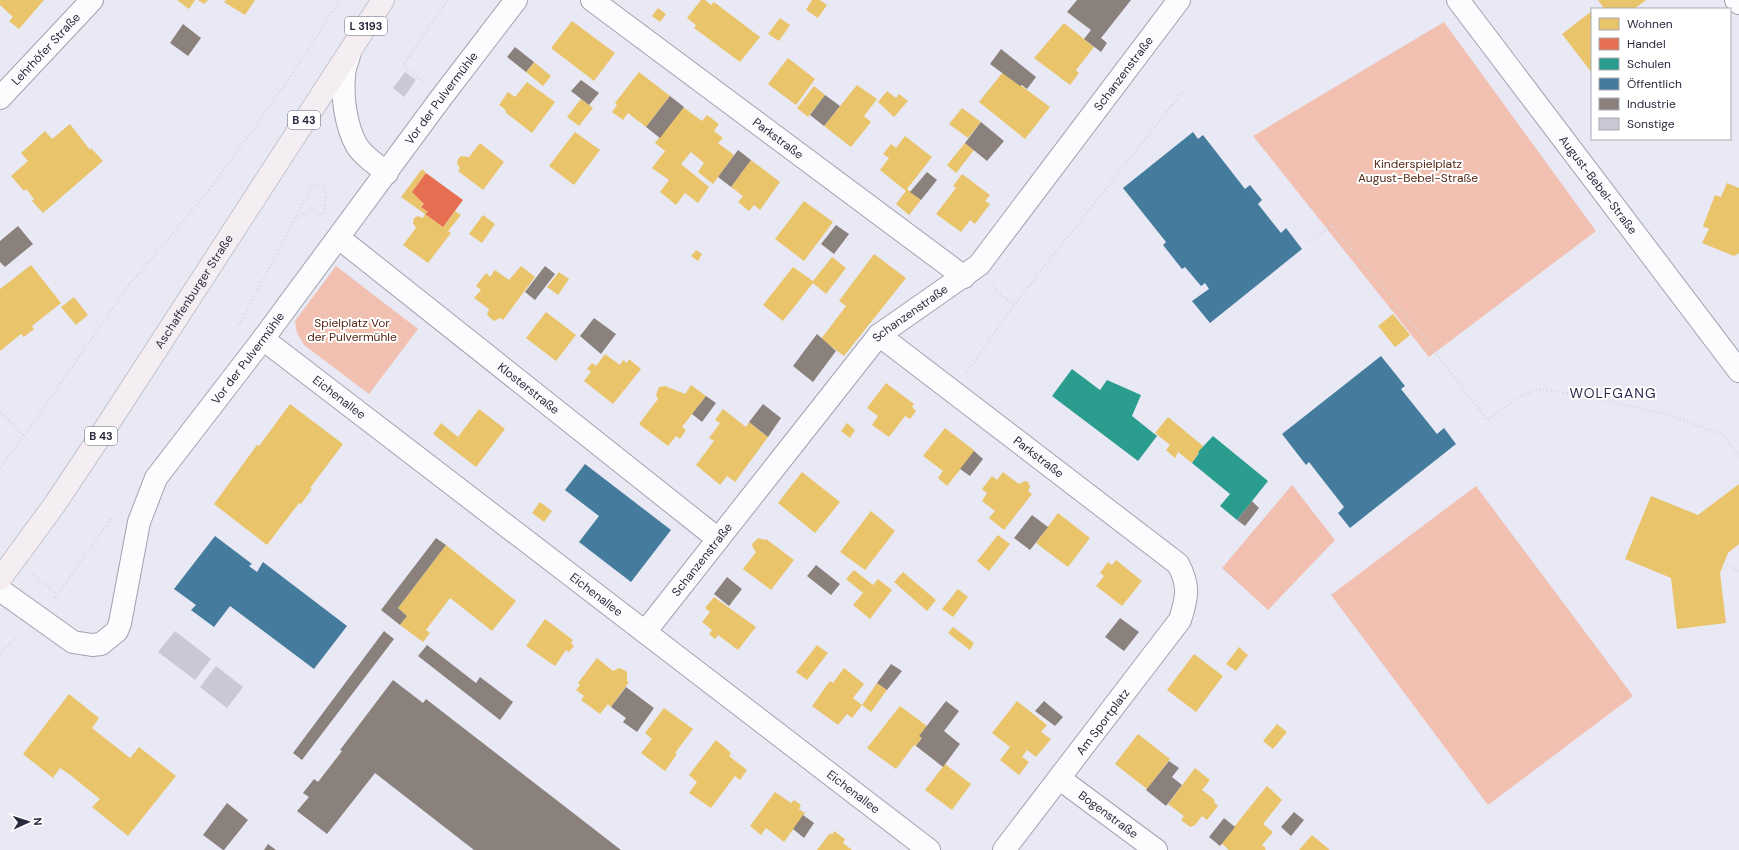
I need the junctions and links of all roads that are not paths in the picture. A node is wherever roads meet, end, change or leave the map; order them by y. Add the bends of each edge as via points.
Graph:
1 (92, 0) edge
2 (382, 0) edge
3 (516, 0) edge
4 (592, 0) edge
5 (1179, 0) edge
6 (1458, 0) edge
7 (1736, 0) edge
8 (1739, 3) edge
9 (350, 52) junction
10 (0, 98) edge
11 (387, 173) junction
12 (339, 238) junction
13 (964, 277) junction
14 (879, 335) junction
15 (263, 339) junction
16 (1739, 371) edge
17 (718, 539) junction
18 (0, 579) edge
19 (1186, 588) joint
20 (0, 590) edge
21 (645, 632) junction
22 (1060, 779) junction
23 (929, 850) edge
24 (1004, 850) edge
25 (1156, 850) edge

1 - 10 street, Lehrhöfer Straße
2 - 9 main road, Aschaffenburger Straße / L 3193
3 - 11 street, Vor der Pulvermühle
4 - 13 street, Parkstraße
5 - 13 street, Schanzenstraße via 979,265
6 - 16 street, August-Bebel-Straße
7 - 8 street
9 - 11 street via 344,75 344,94 351,130 358,146 370,160
9 - 18 main road, Aschaffenburger Straße / B 43 via 64,492
11 - 12 street, Vor der Pulvermühle
12 - 15 street, Vor der Pulvermühle
12 - 17 street, Klosterstraße
13 - 14 street, Schanzenstraße
14 - 17 street, Schanzenstraße
14 - 19 street, Parkstraße via 1178,564
15 - 20 street, Vor der Pulvermühle via 156,478 139,522 117,631 100,644 73,642
15 - 21 street, Eichenallee
17 - 21 street, Schanzenstraße
19 - 22 street, Am Sportplatz via 1187,600 1180,620
21 - 23 street, Eichenallee
22 - 24 street, Am Sportplatz
22 - 25 street, Bogenstraße

